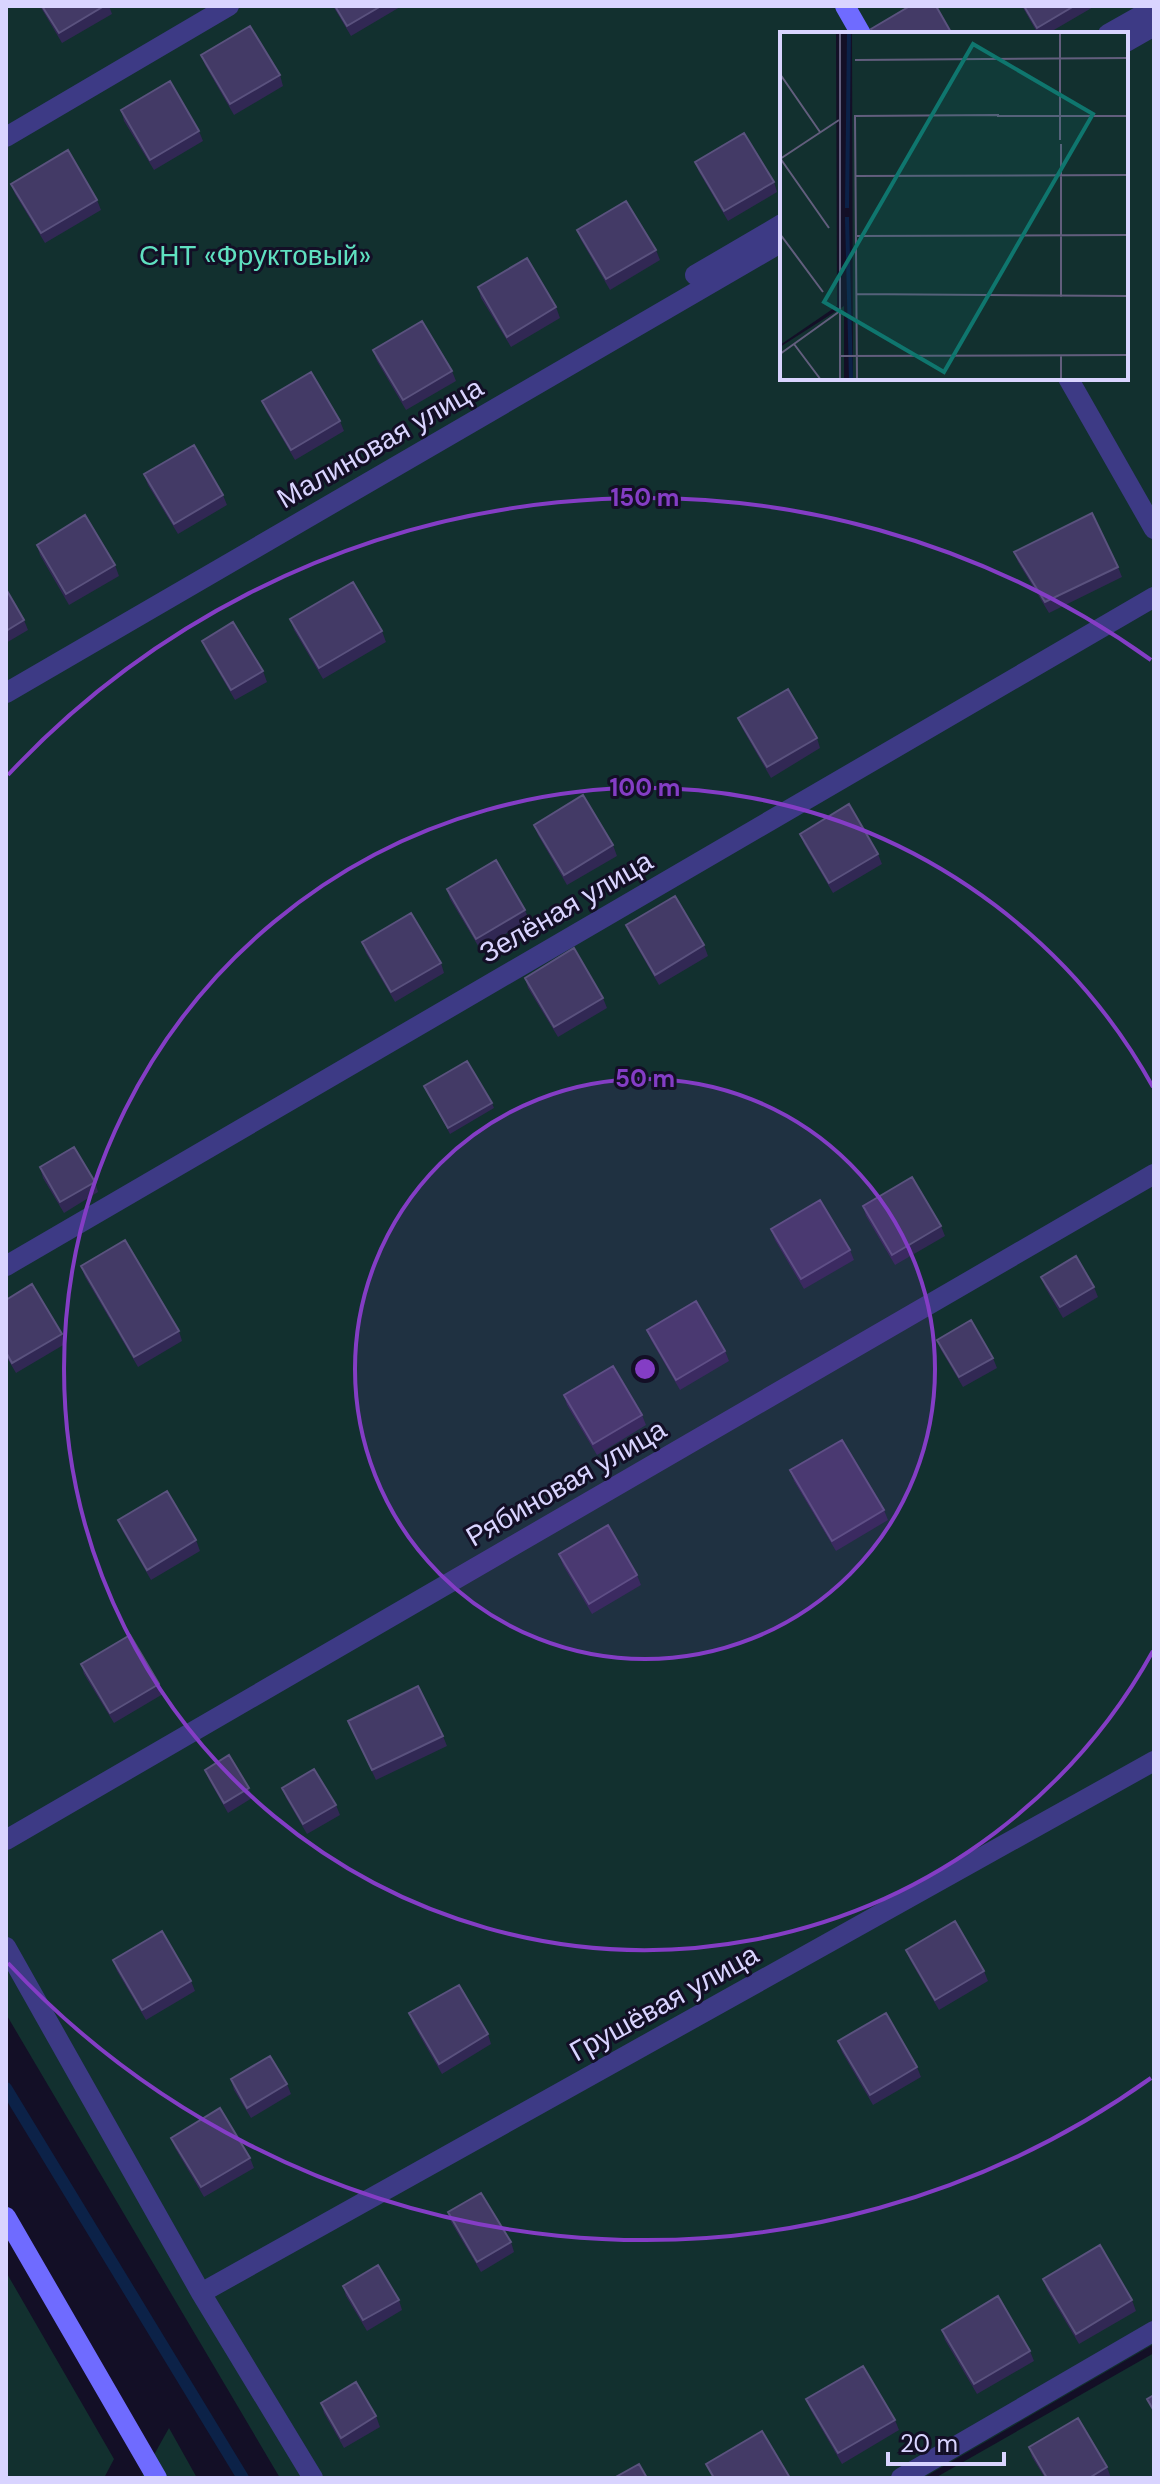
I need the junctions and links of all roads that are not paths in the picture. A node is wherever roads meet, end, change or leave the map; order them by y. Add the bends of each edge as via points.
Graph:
1 (229, 6) edge
2 (845, 6) edge
3 (1154, 8) edge
4 (1154, 26) edge
5 (860, 32) edge
6 (1112, 32) edge
7 (1128, 41) edge
8 (6, 137) edge
9 (780, 225) edge
10 (780, 243) edge
11 (695, 275) dead end
12 (1069, 380) edge
13 (483, 399) dead end
14 (1154, 529) edge
15 (1154, 597) edge
16 (6, 680) edge
17 (6, 693) edge
18 (1154, 1174) edge
19 (6, 1266) edge
20 (1154, 1761) edge
21 (6, 1840) edge
22 (6, 1947) edge
23 (6, 2217) edge
24 (201, 2293) junction
25 (1154, 2331) edge
26 (157, 2478) edge
27 (313, 2478) edge
28 (901, 2478) edge

1 - 8 street
2 - 5 street
3 - 6 street
4 - 7 street
9 - 11 street
10 - 17 street, Малиновая улица
12 - 14 street
13 - 16 street
15 - 19 street, Зелёная улица
18 - 21 street, Рябиновая улица
20 - 24 street, Грушёвая улица
22 - 24 street
23 - 26 street
24 - 27 street
25 - 28 street

